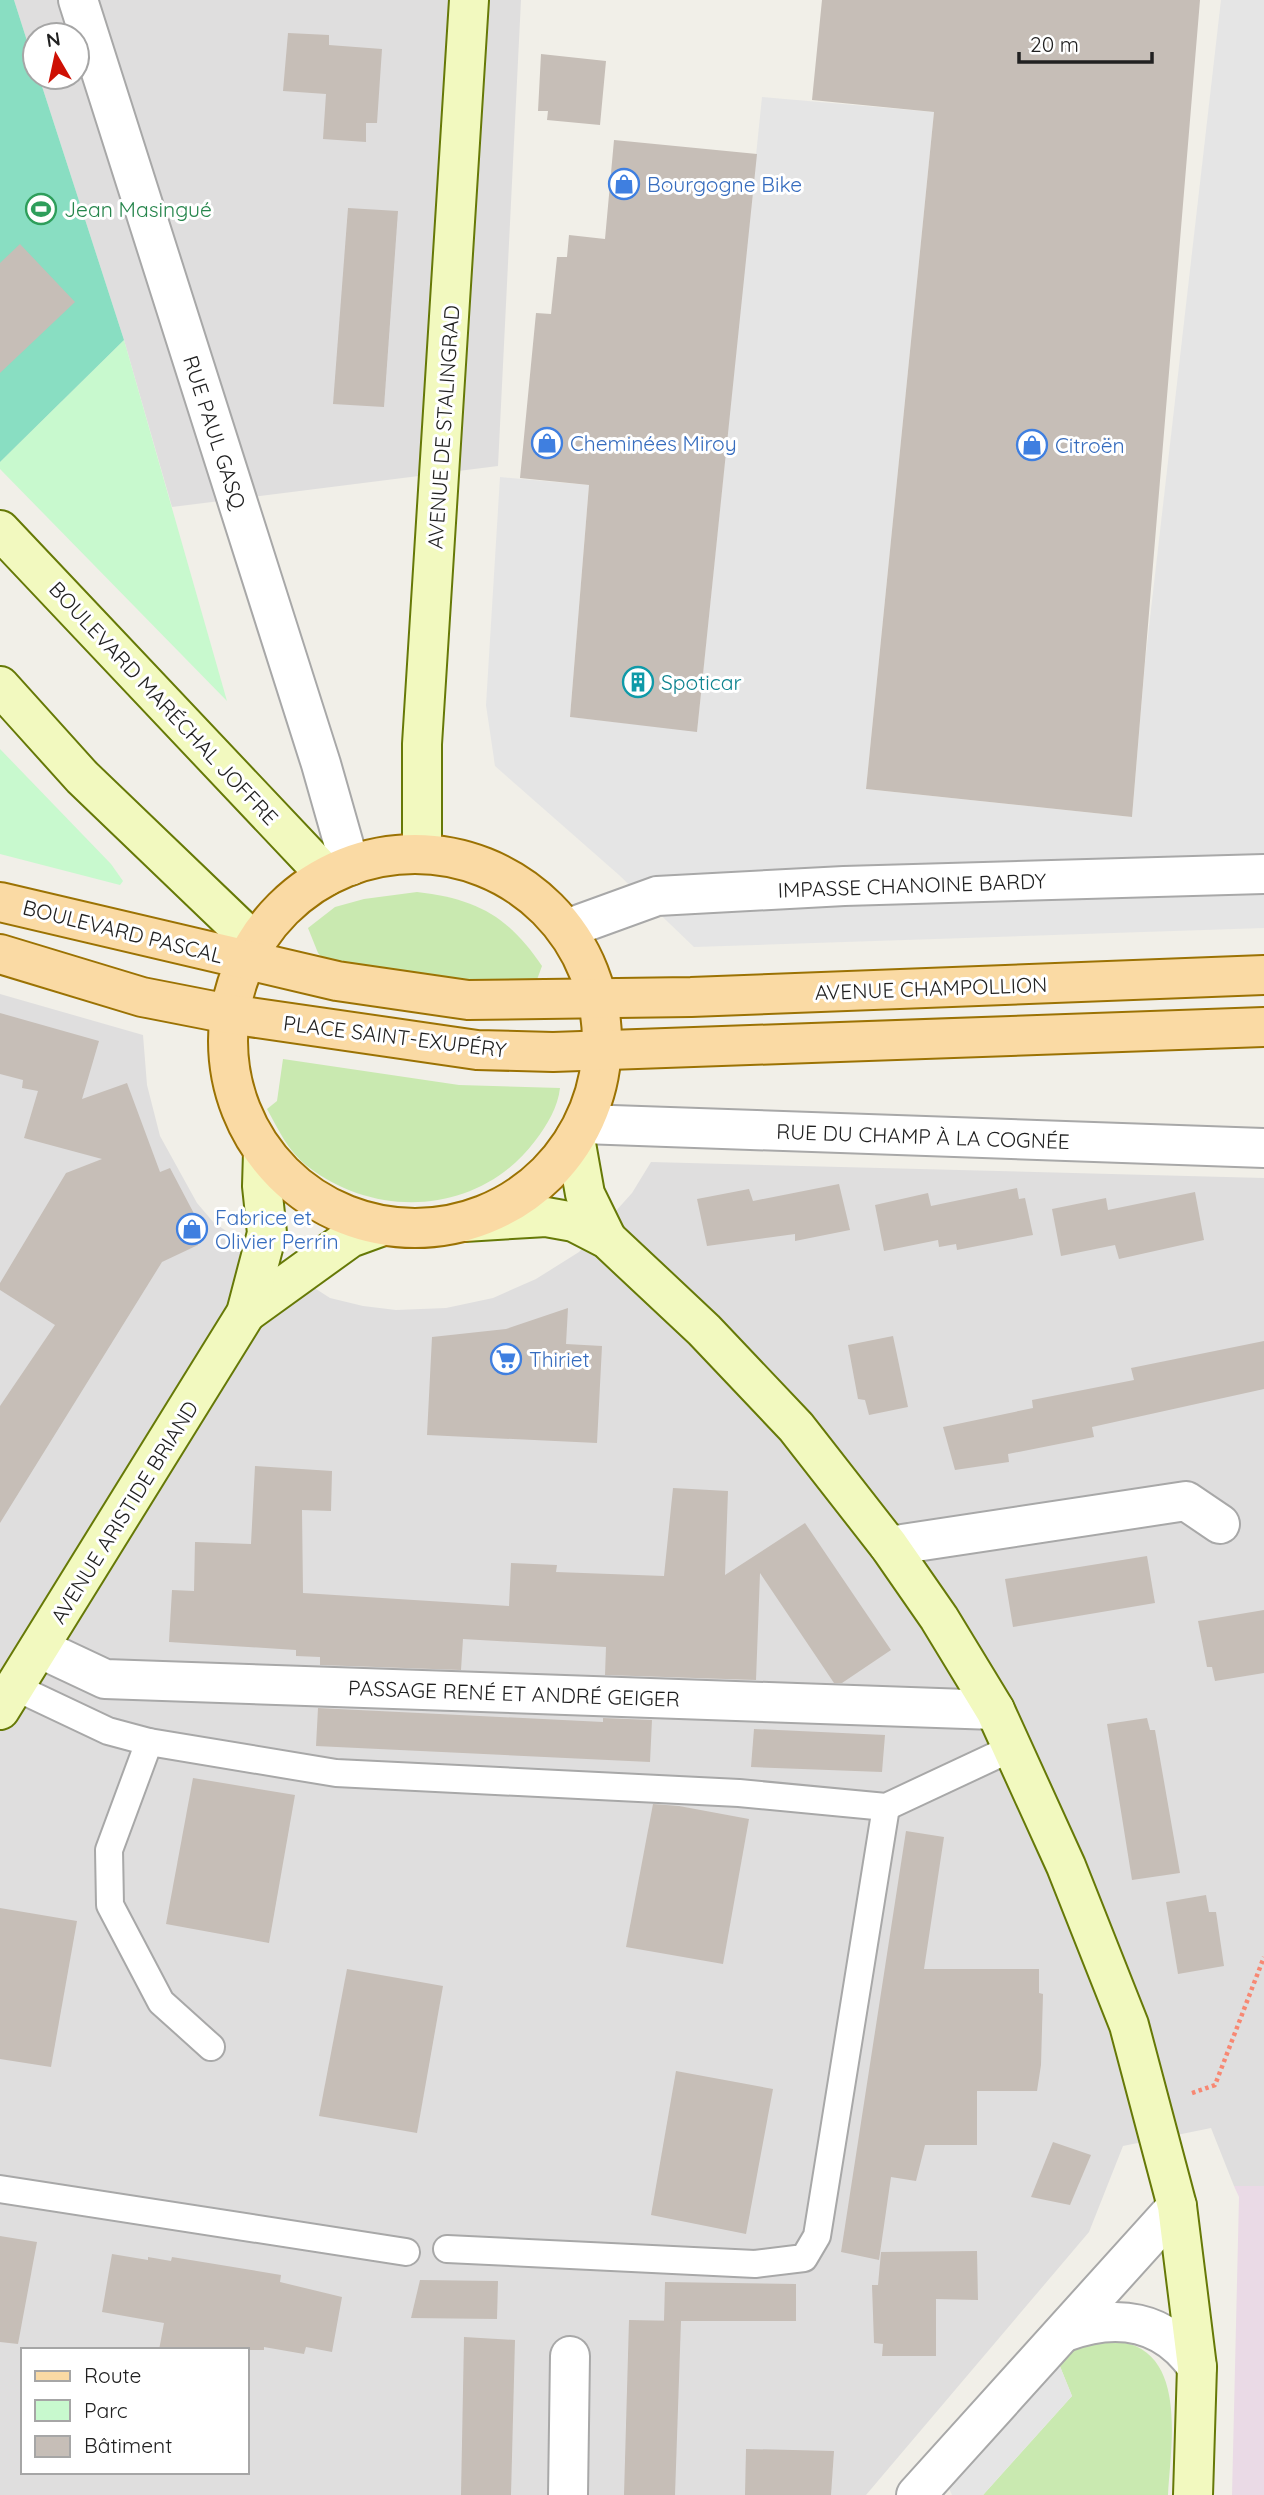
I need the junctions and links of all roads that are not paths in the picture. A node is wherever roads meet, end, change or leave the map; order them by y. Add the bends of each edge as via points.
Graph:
1 (78, 0) edge
2 (469, 0) edge
3 (0, 530) edge
4 (0, 686) edge
5 (422, 854) junction
6 (339, 871) junction
7 (1264, 874) edge
8 (0, 902) edge
9 (566, 929) junction
10 (250, 952) junction
11 (0, 954) edge
12 (1264, 975) edge
13 (598, 999) junction
14 (229, 1014) junction
15 (1264, 1027) edge
16 (603, 1050) junction
17 (579, 1131) junction
18 (1264, 1148) edge
19 (263, 1152) junction
20 (464, 1222) junction
21 (383, 1226) junction
22 (607, 1239) junction
23 (246, 1313) junction
24 (1220, 1524) dead end
25 (889, 1546) junction
26 (39, 1648) junction
27 (8, 1699) edge
28 (995, 1710) junction
29 (149, 1742) junction
30 (1012, 1748) junction
31 (886, 1807) junction
32 (211, 2047) dead end
33 (0, 2189) edge
34 (1177, 2206) junction
35 (447, 2249) dead end
36 (406, 2252) dead end
37 (1065, 2332) junction
38 (570, 2356) dead end
39 (1197, 2367) junction
40 (568, 2495) edge
41 (916, 2495) edge
42 (1193, 2495) edge

1 - 6 street, RUE PAUL GASQ via 321,764
2 - 5 main road, AVENUE DE STALINGRAD via 422,744
3 - 6 main road, BOULEVARD MARÉCHAL JOFFRE
4 - 10 main road
5 - 6 main road via 383,857
5 - 9 main road via 463,860 494,871 528,891
6 - 10 main road via 294,898
7 - 9 street, IMPASSE CHANOINE BARDY via 657,896
8 - 10 main road, BOULEVARD PASCAL
9 - 13 main road
10 - 13 main road via 337,981 468,1000
10 - 14 main road
11 - 14 main road via 142,997
12 - 13 main road, AVENUE CHAMPOLLION
13 - 16 main road
14 - 16 main road, PLACE SAINT-EXUPÉRY via 477,1050
14 - 19 main road via 232,1085 248,1128
15 - 16 main road
16 - 17 main road via 596,1091
17 - 18 street, RUE DU CHAMP À LA COGNÉE
17 - 20 main road via 543,1178 492,1212
17 - 22 main road via 581,1181
19 - 21 main road via 306,1194 330,1209
19 - 23 main road, AVENUE ARISTIDE BRIAND via 267,1233
20 - 21 main road via 419,1228
20 - 22 main road via 546,1217 575,1222
21 - 23 main road, AVENUE ARISTIDE BRIAND via 351,1238
22 - 25 main road via 704,1330 796,1427
23 - 26 main road, AVENUE ARISTIDE BRIAND
24 - 25 street via 1186,1501
25 - 28 main road
26 - 27 main road, AVENUE ARISTIDE BRIAND
26 - 28 street, PASSAGE RENÉ ET ANDRÉ GEIGER via 105,1679
27 - 29 lane
28 - 30 main road
29 - 31 lane via 336,1773 739,1793
29 - 32 lane via 109,1850 110,1905 162,2002
30 - 31 lane
30 - 34 main road via 1066,1866 1129,2025
31 - 35 lane via 817,2236 804,2258 755,2264
33 - 36 lane
34 - 37 street
34 - 39 main road
37 - 39 street via 1105,2320 1142,2325 1179,2345
37 - 41 street
38 - 40 street
39 - 42 main road

